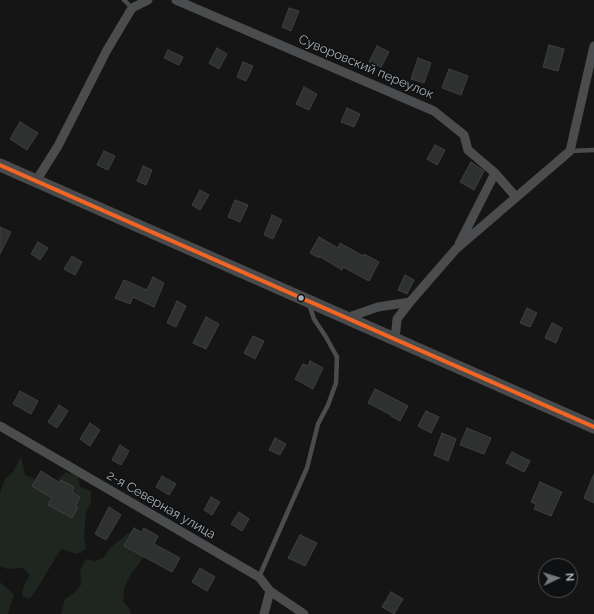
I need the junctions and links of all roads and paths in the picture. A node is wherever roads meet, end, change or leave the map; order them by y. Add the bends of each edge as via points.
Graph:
1 (124, 0) edge
2 (148, 0) edge
3 (176, 0) edge
4 (132, 8) junction
5 (594, 46) edge
6 (594, 150) edge
7 (570, 151) junction
8 (0, 165) edge
9 (495, 174) junction
10 (36, 181) junction
11 (516, 197) junction
12 (456, 249) junction
13 (308, 302) junction
14 (410, 302) junction
15 (346, 318) junction
16 (395, 339) junction
17 (0, 426) edge
18 (594, 428) edge
19 (259, 577) junction
20 (270, 591) junction
21 (264, 614) edge
22 (304, 614) edge

1 - 4 lane
2 - 4 street
3 - 9 street, Суворовский переулок via 434,111 464,135 468,150
4 - 10 street via 107,50 58,146
5 - 7 street
6 - 7 lane
7 - 11 street
8 - 10 street
9 - 11 street, Суворовский переулок
9 - 12 street
10 - 13 street
11 - 12 street
12 - 14 street
13 - 15 street
13 - 19 lane via 314,319 337,357 336,382 318,424 307,468
14 - 15 street via 378,307
14 - 16 street via 396,319
15 - 16 street
16 - 18 street
17 - 19 street, 2-я Северная улица
19 - 20 street, 2-я Северная улица
20 - 21 street
20 - 22 street, 2-я Северная улица

